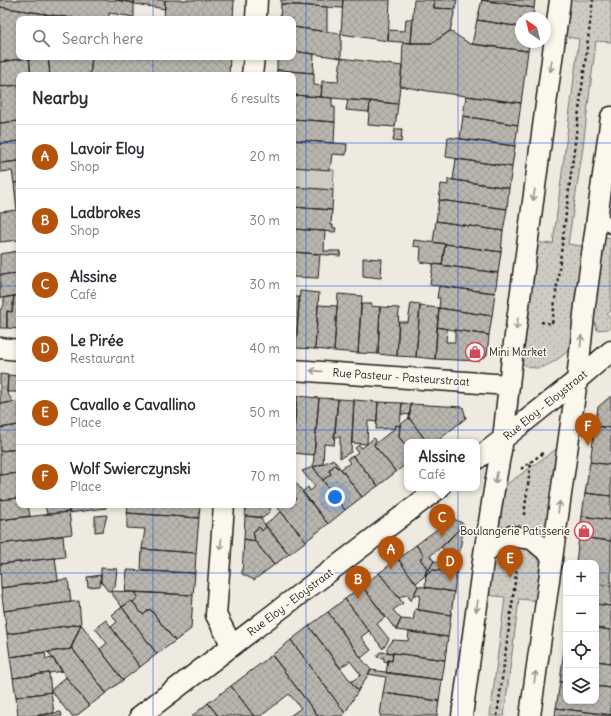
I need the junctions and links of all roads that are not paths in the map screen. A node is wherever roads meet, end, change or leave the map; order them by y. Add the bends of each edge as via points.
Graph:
1 (257, 0) edge
2 (560, 0) edge
3 (256, 16) edge
4 (254, 60) edge
5 (252, 72) edge
6 (611, 117) edge
7 (598, 211) junction
8 (611, 228) edge
9 (0, 348) edge
10 (16, 350) edge
11 (611, 351) edge
12 (296, 370) edge
13 (577, 380) junction
14 (509, 386) junction
15 (503, 439) junction
16 (480, 457) edge
17 (435, 491) edge
18 (224, 508) edge
19 (484, 554) junction
20 (552, 556) junction
21 (232, 646) junction
22 (140, 716) edge
23 (462, 716) edge
24 (530, 716) edge

1 - 3 street
2 -> 14 street
4 - 5 street
6 - 7 street
7 - 8 lane
13 -> 7 street
9 - 10 street
11 - 13 street, Rue Eloy - Eloystraat
14 -> 12 street, Rue Pasteur - Pasteurstraat
13 - 15 street, Rue Eloy - Eloystraat
20 -> 13 street
14 - 15 street
15 - 16 street, Rue Eloy - Eloystraat
15 -> 19 street
17 - 21 street, Rue Eloy - Eloystraat
18 -> 21 street via 216,615
19 - 20 street via 496,542 511,536 532,539
19 -> 23 street
24 -> 20 street
21 - 22 street, Rue Eloy - Eloystraat

